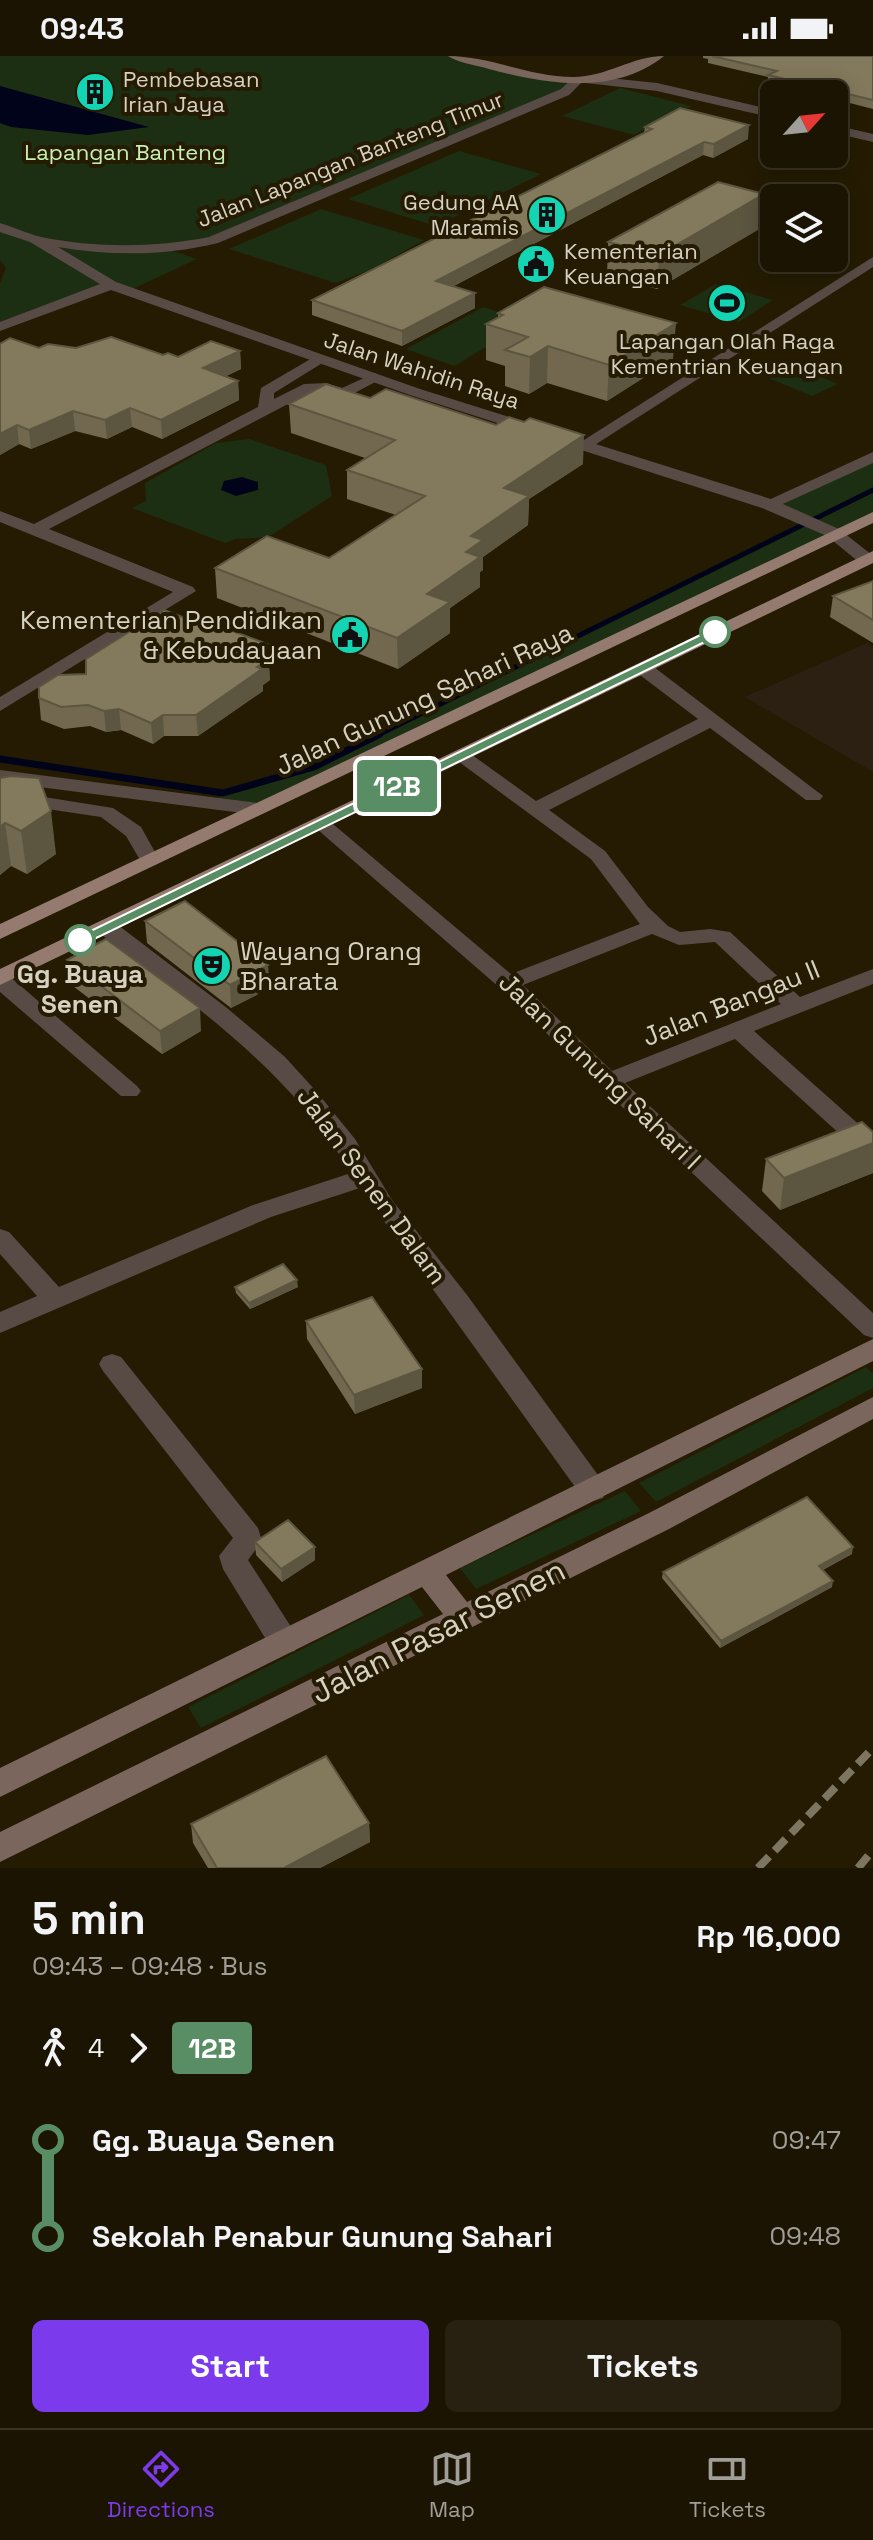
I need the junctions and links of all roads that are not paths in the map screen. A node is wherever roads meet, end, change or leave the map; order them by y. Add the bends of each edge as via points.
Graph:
1 (454, 56) edge
2 (658, 56) edge
3 (631, 68) junction
4 (584, 81) junction
5 (760, 104) edge
6 (760, 111) edge
7 (848, 125) edge
8 (873, 131) edge
9 (848, 132) edge
10 (873, 138) edge
11 (0, 227) edge
12 (35, 239) junction
13 (873, 261) edge
14 (111, 285) junction
15 (0, 327) edge
16 (319, 359) junction
17 (375, 378) junction
18 (266, 399) junction
19 (584, 445) junction
20 (873, 457) edge
21 (768, 504) junction
22 (0, 516) edge
23 (873, 517) edge
24 (35, 530) junction
25 (829, 530) junction
26 (870, 558) edge
27 (643, 668) junction
28 (0, 705) edge
29 (710, 720) junction
30 (461, 756) junction
31 (0, 776) edge
32 (0, 796) edge
33 (813, 796) dead end
34 (257, 809) junction
35 (535, 809) junction
36 (320, 823) junction
37 (150, 861) junction
38 (654, 926) junction
39 (106, 927) junction
40 (0, 932) edge
41 (0, 979) edge
42 (871, 980) edge
43 (508, 983) junction
44 (797, 1007) junction
45 (739, 1030) junction
46 (609, 1081) junction
47 (129, 1091) dead end
48 (873, 1150) edge
49 (365, 1177) junction
50 (0, 1238) edge
51 (56, 1300) junction
52 (0, 1323) edge
53 (873, 1328) edge
54 (873, 1349) edge
55 (112, 1364) dead end
56 (873, 1407) edge
57 (593, 1490) junction
58 (427, 1572) junction
59 (463, 1619) junction
60 (284, 1642) junction
61 (0, 1783) edge
62 (0, 1848) edge

1 - 4 main road
2 - 3 main road
3 - 4 main road
3 - 5 street
4 - 6 street via 657,87
4 - 12 street, Jalan Lapangan Banteng Timur via 213,240 114,249
7 - 8 street
9 - 10 street
11 - 12 street
12 - 14 street, Jalan Wahidin Raya
13 - 19 street
14 - 15 street
14 - 16 street, Jalan Wahidin Raya
16 - 17 street, Jalan Wahidin Raya
16 - 18 street
17 - 18 street via 343,394 309,387
17 - 19 street, Jalan Wahidin Raya
18 - 24 street
19 - 21 street, Jalan Wahidin Raya
20 - 21 street
21 - 25 street, Jalan Wahidin Raya
22 - 24 street
23 - 25 main road, Jalan Gunung Sahari Raya
24 - 28 street via 187,591
25 - 26 street, Jalan Wahidin Raya
25 - 34 main road, Jalan Gunung Sahari Raya
26 - 27 main road
27 - 29 street
27 - 30 main road
29 - 33 street
29 - 35 street
30 - 35 street
30 - 36 main road
31 - 34 street
32 - 37 street via 119,817 142,842
34 - 37 main road, Jalan Gunung Sahari Raya
35 - 38 street via 614,870
36 - 39 main road
36 - 43 street, Jalan Gunung Sahari I
37 - 40 main road, Jalan Gunung Sahari Raya
38 - 43 street
38 - 44 street via 681,939 722,937
39 - 41 main road
39 - 49 street, Jalan Senen Dalam via 277,1062 327,1120
41 - 47 street
42 - 44 street, Jalan Bangau II
43 - 46 street, Jalan Gunung Sahari I
44 - 45 street, Jalan Bangau II
45 - 46 street, Jalan Bangau II
45 - 48 street
46 - 53 street, Jalan Gunung Sahari I
49 - 51 street via 262,1211
49 - 57 street, Jalan Senen Dalam
50 - 51 street
51 - 52 street
54 - 57 main road, Jalan Pasar Senen
55 - 60 street via 248,1536 233,1561
56 - 59 main road, Jalan Pasar Senen
57 - 58 main road, Jalan Pasar Senen
58 - 59 main road
58 - 60 main road, Jalan Pasar Senen
59 - 62 main road, Jalan Pasar Senen
60 - 61 main road, Jalan Pasar Senen

